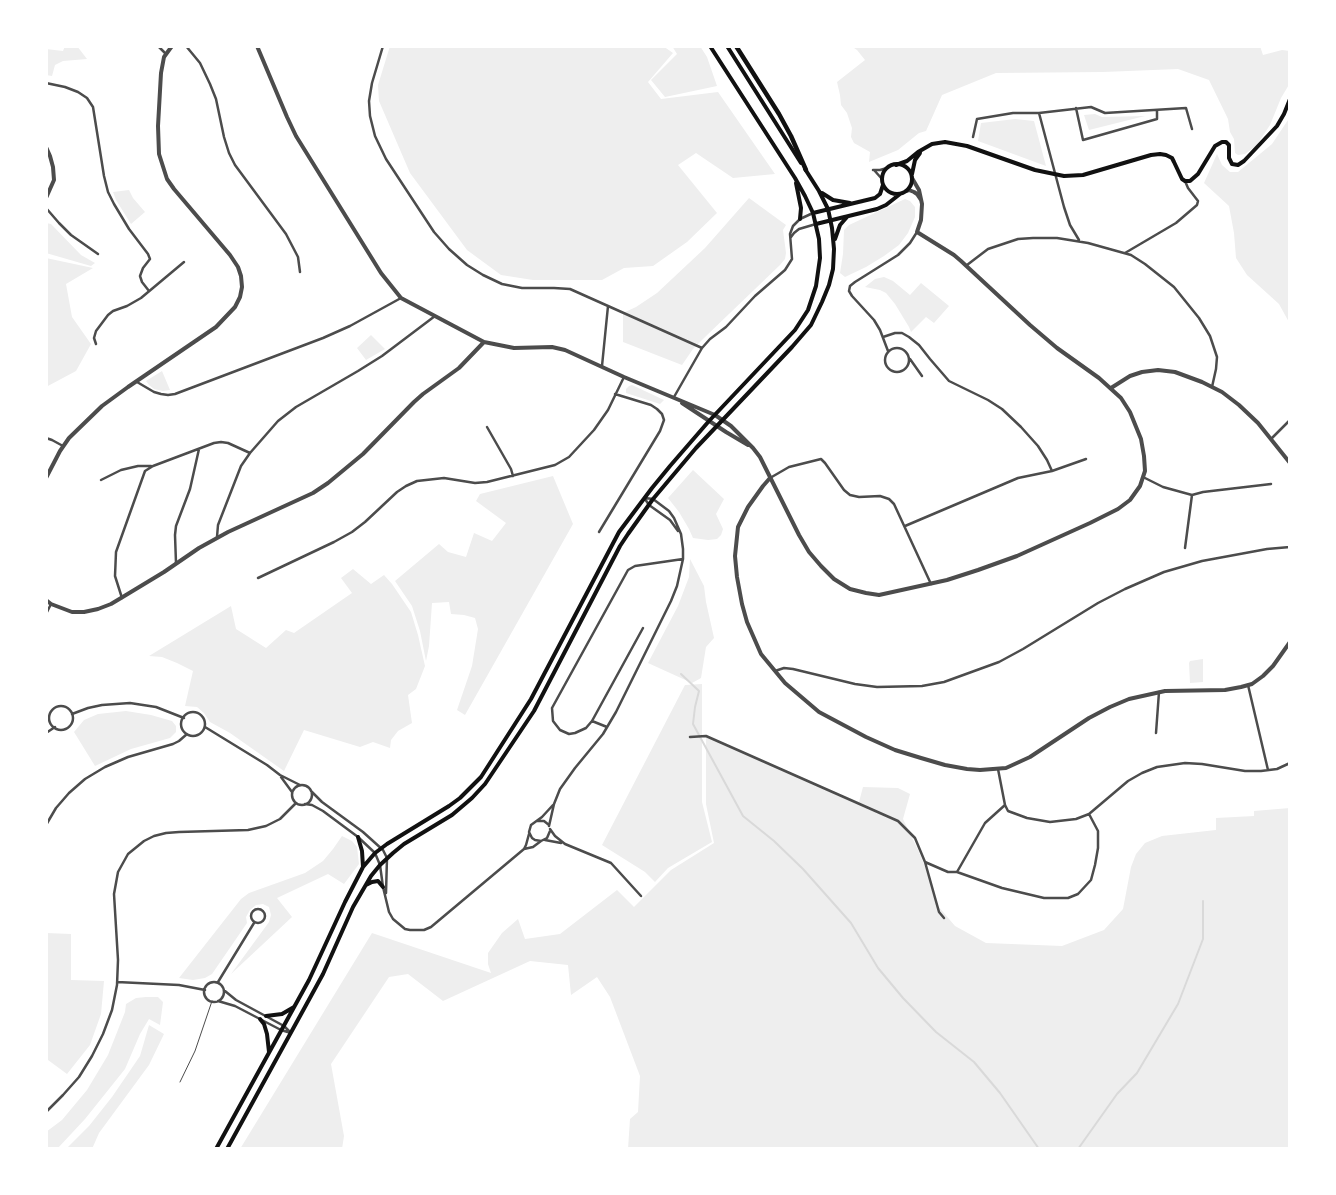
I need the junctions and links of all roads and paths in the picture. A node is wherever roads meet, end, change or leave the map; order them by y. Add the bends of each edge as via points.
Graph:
1 (158, 46) edge
2 (172, 46) edge
3 (186, 46) edge
4 (257, 46) edge
5 (383, 46) edge
6 (710, 46) edge
7 (727, 46) edge
8 (736, 46) edge
9 (166, 54) junction
10 (46, 83) edge
11 (1290, 99) edge
12 (1076, 108) junction
13 (1157, 110) junction
14 (1039, 113) junction
15 (1192, 129) dead end
16 (973, 137) dead end
17 (46, 148) edge
18 (923, 149) junction
19 (896, 164) junction
20 (888, 168) junction
21 (806, 170) junction
22 (1056, 175) junction
23 (912, 177) junction
24 (795, 178) junction
25 (882, 179) junction
26 (1185, 181) junction
27 (883, 185) junction
28 (819, 191) junction
29 (904, 193) junction
30 (46, 198) edge
31 (855, 204) junction
32 (922, 204) junction
33 (46, 208) edge
34 (828, 209) junction
35 (813, 213) junction
36 (850, 216) junction
37 (800, 219) junction
38 (830, 220) junction
39 (816, 224) junction
40 (917, 232) junction
41 (790, 239) junction
42 (834, 241) junction
43 (1080, 242) junction
44 (1125, 253) junction
45 (98, 254) dead end
46 (184, 262) dead end
47 (966, 265) junction
48 (300, 272) dead end
49 (149, 291) junction
50 (401, 298) junction
51 (608, 306) junction
52 (435, 316) junction
53 (883, 337) junction
54 (484, 342) junction
55 (96, 344) dead end
56 (702, 348) junction
57 (888, 351) junction
58 (909, 358) junction
59 (602, 366) junction
60 (922, 376) dead end
61 (624, 377) junction
62 (137, 382) junction
63 (1212, 387) junction
64 (1111, 388) junction
65 (615, 394) junction
66 (675, 398) junction
67 (716, 414) junction
68 (723, 419) junction
69 (1290, 420) edge
70 (710, 421) junction
71 (716, 426) junction
72 (487, 427) dead end
73 (46, 438) edge
74 (1271, 439) junction
75 (63, 446) junction
76 (753, 448) junction
77 (199, 449) junction
78 (250, 452) junction
79 (1086, 459) dead end
80 (1290, 463) edge
81 (153, 466) junction
82 (1052, 471) junction
83 (513, 477) junction
84 (1143, 477) junction
85 (46, 478) edge
86 (770, 478) junction
87 (101, 480) dead end
88 (1271, 484) dead end
89 (1192, 495) junction
90 (645, 498) junction
91 (653, 499) junction
92 (649, 505) junction
93 (904, 527) junction
94 (599, 532) dead end
95 (681, 534) junction
96 (217, 538) junction
97 (1290, 547) edge
98 (1185, 548) dead end
99 (683, 559) junction
100 (176, 563) junction
101 (258, 578) dead end
102 (931, 584) junction
103 (122, 598) junction
104 (46, 600) edge
105 (50, 604) junction
106 (46, 614) edge
107 (643, 628) dead end
108 (1290, 642) edge
109 (774, 671) junction
110 (1248, 685) junction
111 (1159, 692) junction
112 (72, 714) junction
113 (184, 718) junction
114 (592, 721) junction
115 (55, 727) junction
116 (205, 727) junction
117 (607, 727) junction
118 (46, 733) edge
119 (1156, 733) dead end
120 (187, 734) junction
121 (690, 737) dead end
122 (1290, 763) edge
123 (998, 769) junction
124 (1268, 770) junction
125 (280, 776) junction
126 (300, 786) junction
127 (292, 792) junction
128 (311, 792) junction
129 (296, 803) junction
130 (305, 804) junction
131 (554, 804) junction
132 (1005, 805) junction
133 (1089, 814) junction
134 (537, 821) junction
135 (46, 824) edge
136 (550, 827) junction
137 (529, 832) junction
138 (358, 837) junction
139 (543, 841) junction
140 (565, 844) junction
141 (381, 848) junction
142 (524, 849) junction
143 (375, 853) junction
144 (387, 858) junction
145 (925, 862) junction
146 (380, 865) junction
147 (363, 867) junction
148 (957, 872) junction
149 (364, 886) junction
150 (383, 887) junction
151 (641, 896) dead end
152 (386, 897) junction
153 (944, 918) dead end
154 (254, 923) junction
155 (117, 982) junction
156 (218, 982) junction
157 (204, 990) junction
158 (225, 991) junction
159 (212, 1001) junction
160 (218, 1001) junction
161 (295, 1005) junction
162 (266, 1016) junction
163 (260, 1019) junction
164 (283, 1028) junction
165 (291, 1033) junction
166 (270, 1052) junction
167 (180, 1082) dead end
168 (46, 1112) edge
169 (216, 1149) edge
170 (227, 1149) edge

1 - 9 street
2 - 9 street
3 - 48 street via 200,63 216,99 229,154 286,234 298,257
4 - 50 street via 296,136 381,273
5 - 51 street via 369,100 375,136 386,159 434,232 468,265 502,284 522,288 563,288
6 - 24 main road
7 - 21 main road
8 - 21 highway via 780,116
9 - 62 street via 161,74 158,126 162,167 174,189 230,255 238,267 242,287 234,308 216,327
10 - 49 street via 78,92 93,107 108,192 148,254 150,259 140,276
11 - 26 main road via 1276,126 1244,161 1232,164 1228,145 1219,143 1193,179
12 - 13 street via 1091,107 1105,113
12 - 13 street via 1083,140 1158,119
12 - 14 street
13 - 15 street via 1186,108
14 - 16 street via 1013,112 977,119
14 - 22 street
17 - 30 street via 54,180
18 - 19 main road via 907,161
18 - 22 main road via 937,143 956,143
18 - 23 main road via 914,160
19 - 20 main road
19 - 23 main road via 904,166
20 - 25 main road
20 - 25 street via 873,170
21 - 28 main road
22 - 26 main road via 1083,175 1160,154 1172,158
22 - 43 street via 1070,225
23 - 29 main road via 912,183
23 - 32 street
24 - 35 main road
24 - 37 main road
25 - 27 main road
26 - 44 street via 1198,201 1197,206 1176,223
27 - 29 main road via 891,193
27 - 31 main road via 878,197
28 - 31 main road via 833,200
28 - 34 main road
29 - 32 street via 914,192
29 - 36 main road via 886,205
31 - 34 main road
32 - 40 street
33 - 45 street via 71,235
34 - 35 main road
34 - 38 main road
35 - 37 street
35 - 39 main road
36 - 38 main road
36 - 42 main road via 840,225
37 - 41 street via 793,226
38 - 39 main road
38 - 42 main road
39 - 41 street via 796,231
39 - 67 main road via 819,267 815,292 805,316 796,330
40 - 47 street
40 - 53 street via 898,255 850,286 849,291 874,320
41 - 56 street via 792,259 785,270
42 - 68 main road via 832,275 811,325
43 - 44 street
43 - 47 street via 1058,238 1018,239 988,249
44 - 63 street via 1174,287 1199,318 1217,357
46 - 49 street
47 - 64 street via 1050,342
49 - 55 street via 108,315 96,332
50 - 52 street
50 - 62 street via 323,338 175,394 154,392
51 - 56 street
51 - 59 street
52 - 54 street
52 - 78 street via 365,367 296,407 278,421
53 - 57 street
53 - 82 street via 902,333 909,337 949,381 1002,409 1038,446
54 - 59 street via 514,348 559,348
54 - 96 street via 459,368 423,394 328,483
56 - 66 street
57 - 58 street via 902,348
57 - 58 street via 884,358 893,372 905,369
58 - 60 street
59 - 61 street
61 - 65 street
61 - 66 street
62 - 75 street via 102,406
63 - 64 street via 1175,372 1158,370 1130,376
63 - 74 street via 1239,405
64 - 84 street via 1121,398 1136,424 1144,456
65 - 83 street via 594,430 569,456 555,465
65 - 94 street via 651,405 664,420
66 - 67 street
66 - 70 street
67 - 68 street
67 - 70 main road
68 - 71 main road
68 - 76 street
69 - 74 street
70 - 71 street
70 - 90 main road
71 - 76 street
71 - 91 main road
72 - 83 street
73 - 75 street
74 - 80 street
75 - 85 street
76 - 86 street
77 - 78 street via 221,442
77 - 81 street
77 - 100 street via 190,490 174,535
78 - 96 street via 241,466 218,525
79 - 82 street
81 - 87 street via 121,470
81 - 103 street via 141,480 116,552 115,576
82 - 93 street via 1018,478
83 - 101 street via 475,483 444,478 417,481 397,492 352,532
84 - 89 street
84 - 102 street via 1130,500 1118,509 1017,556
86 - 93 street via 789,467 821,459 850,495 889,498
86 - 102 street via 799,535 834,579 850,589 879,595
86 - 109 street via 748,507 738,527 735,556 747,622 761,654
88 - 89 street
89 - 98 street
90 - 91 street
90 - 92 street
90 - 141 main road via 616,538 531,699 481,777 449,806
91 - 92 main road
91 - 95 street via 671,514
92 - 95 street via 670,520
92 - 144 main road via 620,546 534,711 485,784 452,815
93 - 102 street
95 - 99 street
96 - 100 street
97 - 109 street via 1202,561 1164,572 1098,603 999,662 944,682 877,687 793,669
99 - 114 street via 635,566 628,570 552,708 553,721 560,730 569,734 586,728
99 - 117 street via 671,601
100 - 103 street
103 - 105 street via 84,612 72,612
104 - 105 street
105 - 106 street
107 - 114 street
108 - 110 street via 1273,666
109 - 123 street via 819,712 866,737 945,765
110 - 111 street via 1225,690
110 - 124 street
111 - 119 street
111 - 123 street via 1110,706 1030,757
112 - 113 street via 102,705 130,703 156,707
112 - 115 street via 68,727
112 - 115 street via 65,707 54,709 50,722
113 - 116 street via 192,713 199,714 204,718
113 - 120 street via 182,726
114 - 117 street
115 - 118 street
116 - 120 street via 197,735
116 - 125 street
117 - 131 street via 560,789
120 - 135 street via 173,744 128,756 85,778 56,808
121 - 145 street via 706,736 898,821 915,838
122 - 124 street
123 - 132 street
124 - 133 street via 1245,771 1202,764 1157,767 1128,782
125 - 126 street
125 - 127 street
126 - 127 street
126 - 128 street
127 - 129 street
128 - 130 street via 311,799
128 - 141 street
129 - 130 street
129 - 155 street via 280,820 266,826 238,831 166,833 144,841 128,854 118,872 114,894
130 - 138 street via 318,808
131 - 134 street
131 - 136 street
132 - 133 street via 1008,811 1050,822 1064,822
132 - 148 street via 985,824
133 - 148 street via 1098,831 1098,848 1090,880 1078,894 1068,898 1044,898
134 - 136 street via 544,821
134 - 137 street
136 - 139 street via 549,836
136 - 140 street
137 - 139 street via 535,840
137 - 142 street
138 - 143 street
138 - 147 main road
139 - 140 street
139 - 142 street
140 - 151 street via 611,863
141 - 143 main road
141 - 144 street
142 - 152 street via 437,923 424,930 405,929 393,919
143 - 146 street
143 - 147 main road
144 - 146 main road
144 - 152 street
145 - 148 street via 948,872
145 - 153 street via 939,912
146 - 149 main road
146 - 150 street
147 - 161 main road
149 - 150 main road via 378,881
149 - 165 main road
150 - 152 street
154 - 154 street via 260,924 264,920 262,910 256,909 251,913
154 - 156 street
155 - 157 street
155 - 168 street via 112,1010 92,1056 64,1095
156 - 157 street via 210,983
156 - 158 street
157 - 159 street
158 - 160 street
158 - 162 street
159 - 160 street
159 - 167 lane via 195,1051
160 - 163 street
161 - 162 main road via 282,1014
161 - 164 main road
162 - 164 street
163 - 164 street
163 - 166 main road
164 - 165 street
164 - 166 main road
165 - 170 main road
166 - 169 main road

